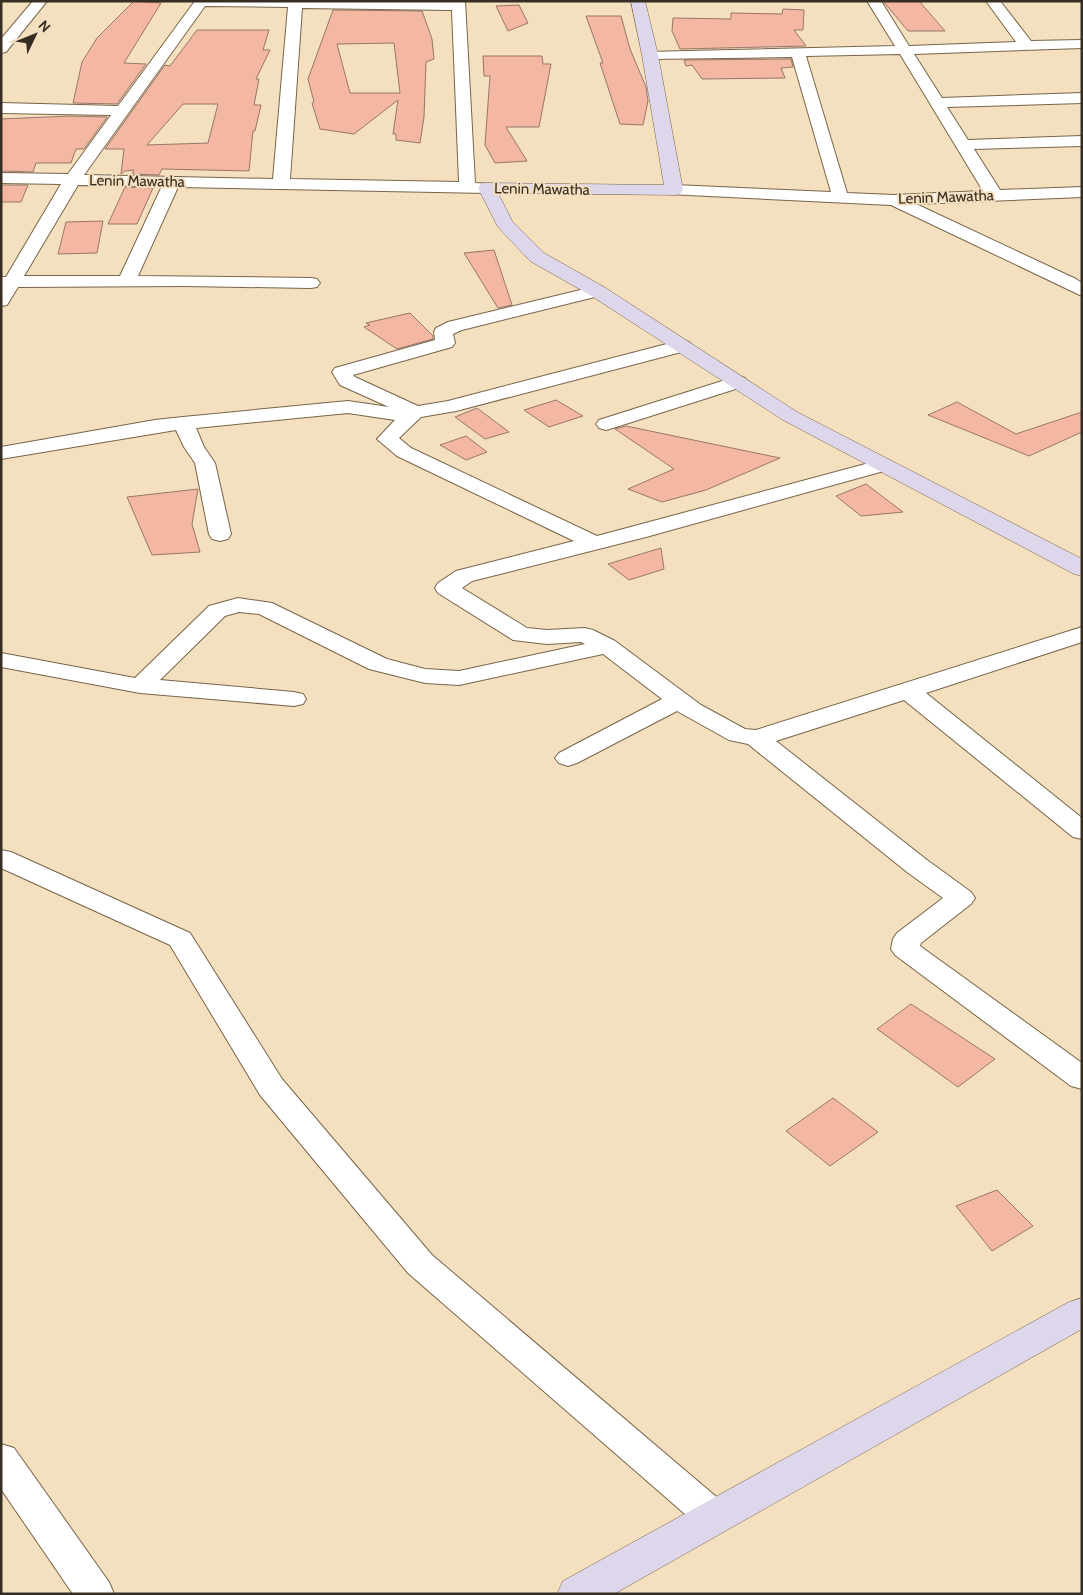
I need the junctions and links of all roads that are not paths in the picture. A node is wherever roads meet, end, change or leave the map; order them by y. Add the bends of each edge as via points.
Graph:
1 (40, 1) edge
2 (638, 1) edge
3 (874, 1) edge
4 (993, 1) edge
5 (202, 2) edge
6 (295, 4) junction
7 (458, 4) edge
8 (1082, 44) edge
9 (1026, 45) junction
10 (1, 49) edge
11 (904, 50) junction
12 (798, 53) junction
13 (650, 55) junction
14 (1082, 98) edge
15 (937, 103) junction
16 (1, 108) edge
17 (122, 111) junction
18 (1082, 141) edge
19 (963, 145) junction
20 (1, 178) edge
21 (72, 180) junction
22 (172, 182) junction
23 (281, 184) junction
24 (477, 188) junction
25 (674, 190) junction
26 (1082, 192) edge
27 (994, 195) junction
28 (840, 196) junction
29 (894, 200) junction
30 (127, 281) junction
31 (7, 282) edge
32 (311, 283) dead end
33 (597, 291) junction
34 (1082, 291) edge
35 (1, 301) edge
36 (682, 346) junction
37 (738, 382) junction
38 (415, 412) junction
39 (182, 423) junction
40 (606, 424) dead end
41 (1, 453) edge
42 (884, 465) junction
43 (220, 534) dead end
44 (595, 543) junction
45 (1082, 569) edge
46 (1082, 634) edge
47 (608, 646) junction
48 (1, 660) edge
49 (140, 686) junction
50 (908, 691) junction
51 (294, 698) dead end
52 (679, 700) junction
53 (756, 738) junction
54 (568, 758) dead end
55 (1082, 831) edge
56 (1, 858) edge
57 (1082, 1079) edge
58 (1082, 1312) edge
59 (1, 1459) edge
60 (714, 1517) junction
61 (95, 1594) edge
62 (577, 1594) edge

1 - 10 street
2 - 13 street
3 - 11 street
4 - 9 street
5 - 6 street
5 - 17 street
6 - 7 street
6 - 23 street
7 - 24 street
8 - 9 street
9 - 11 street
11 - 12 street
11 - 15 street
12 - 13 street
12 - 28 street
13 - 25 street
14 - 15 street
15 - 19 street
16 - 17 street
17 - 21 street
18 - 19 street
19 - 27 street
20 - 21 street, Lenin Mawatha
21 - 22 street, Lenin Mawatha
21 - 31 street
22 - 23 street, Lenin Mawatha
22 - 30 street
23 - 24 street, Lenin Mawatha
24 - 25 street, Lenin Mawatha
24 - 33 street via 537,258
25 - 28 street, Lenin Mawatha
26 - 27 street, Lenin Mawatha
27 - 29 street, Lenin Mawatha
28 - 29 street, Lenin Mawatha
29 - 34 street
30 - 31 street
30 - 32 street
31 - 35 street
33 - 36 street
33 - 38 street via 455,326 442,332 445,342 342,372 347,381
36 - 37 street
36 - 38 street via 449,408
37 - 40 street
37 - 42 street via 790,416
38 - 39 street via 398,415 348,407
38 - 44 street via 387,439 404,452
39 - 41 street
39 - 43 street via 205,463
42 - 44 street
42 - 45 street
44 - 47 street via 464,576 446,588 520,635 547,638 586,635
46 - 50 street
47 - 49 street via 459,678 425,676 378,664 264,608 238,605 217,611
47 - 52 street
48 - 49 street
49 - 51 street
50 - 53 street
50 - 55 street
52 - 53 street via 738,735
52 - 54 street
53 - 57 street via 961,898 907,939 905,949
56 - 60 street via 180,939 271,1087 420,1264
58 - 60 street
59 - 61 street
60 - 62 street

